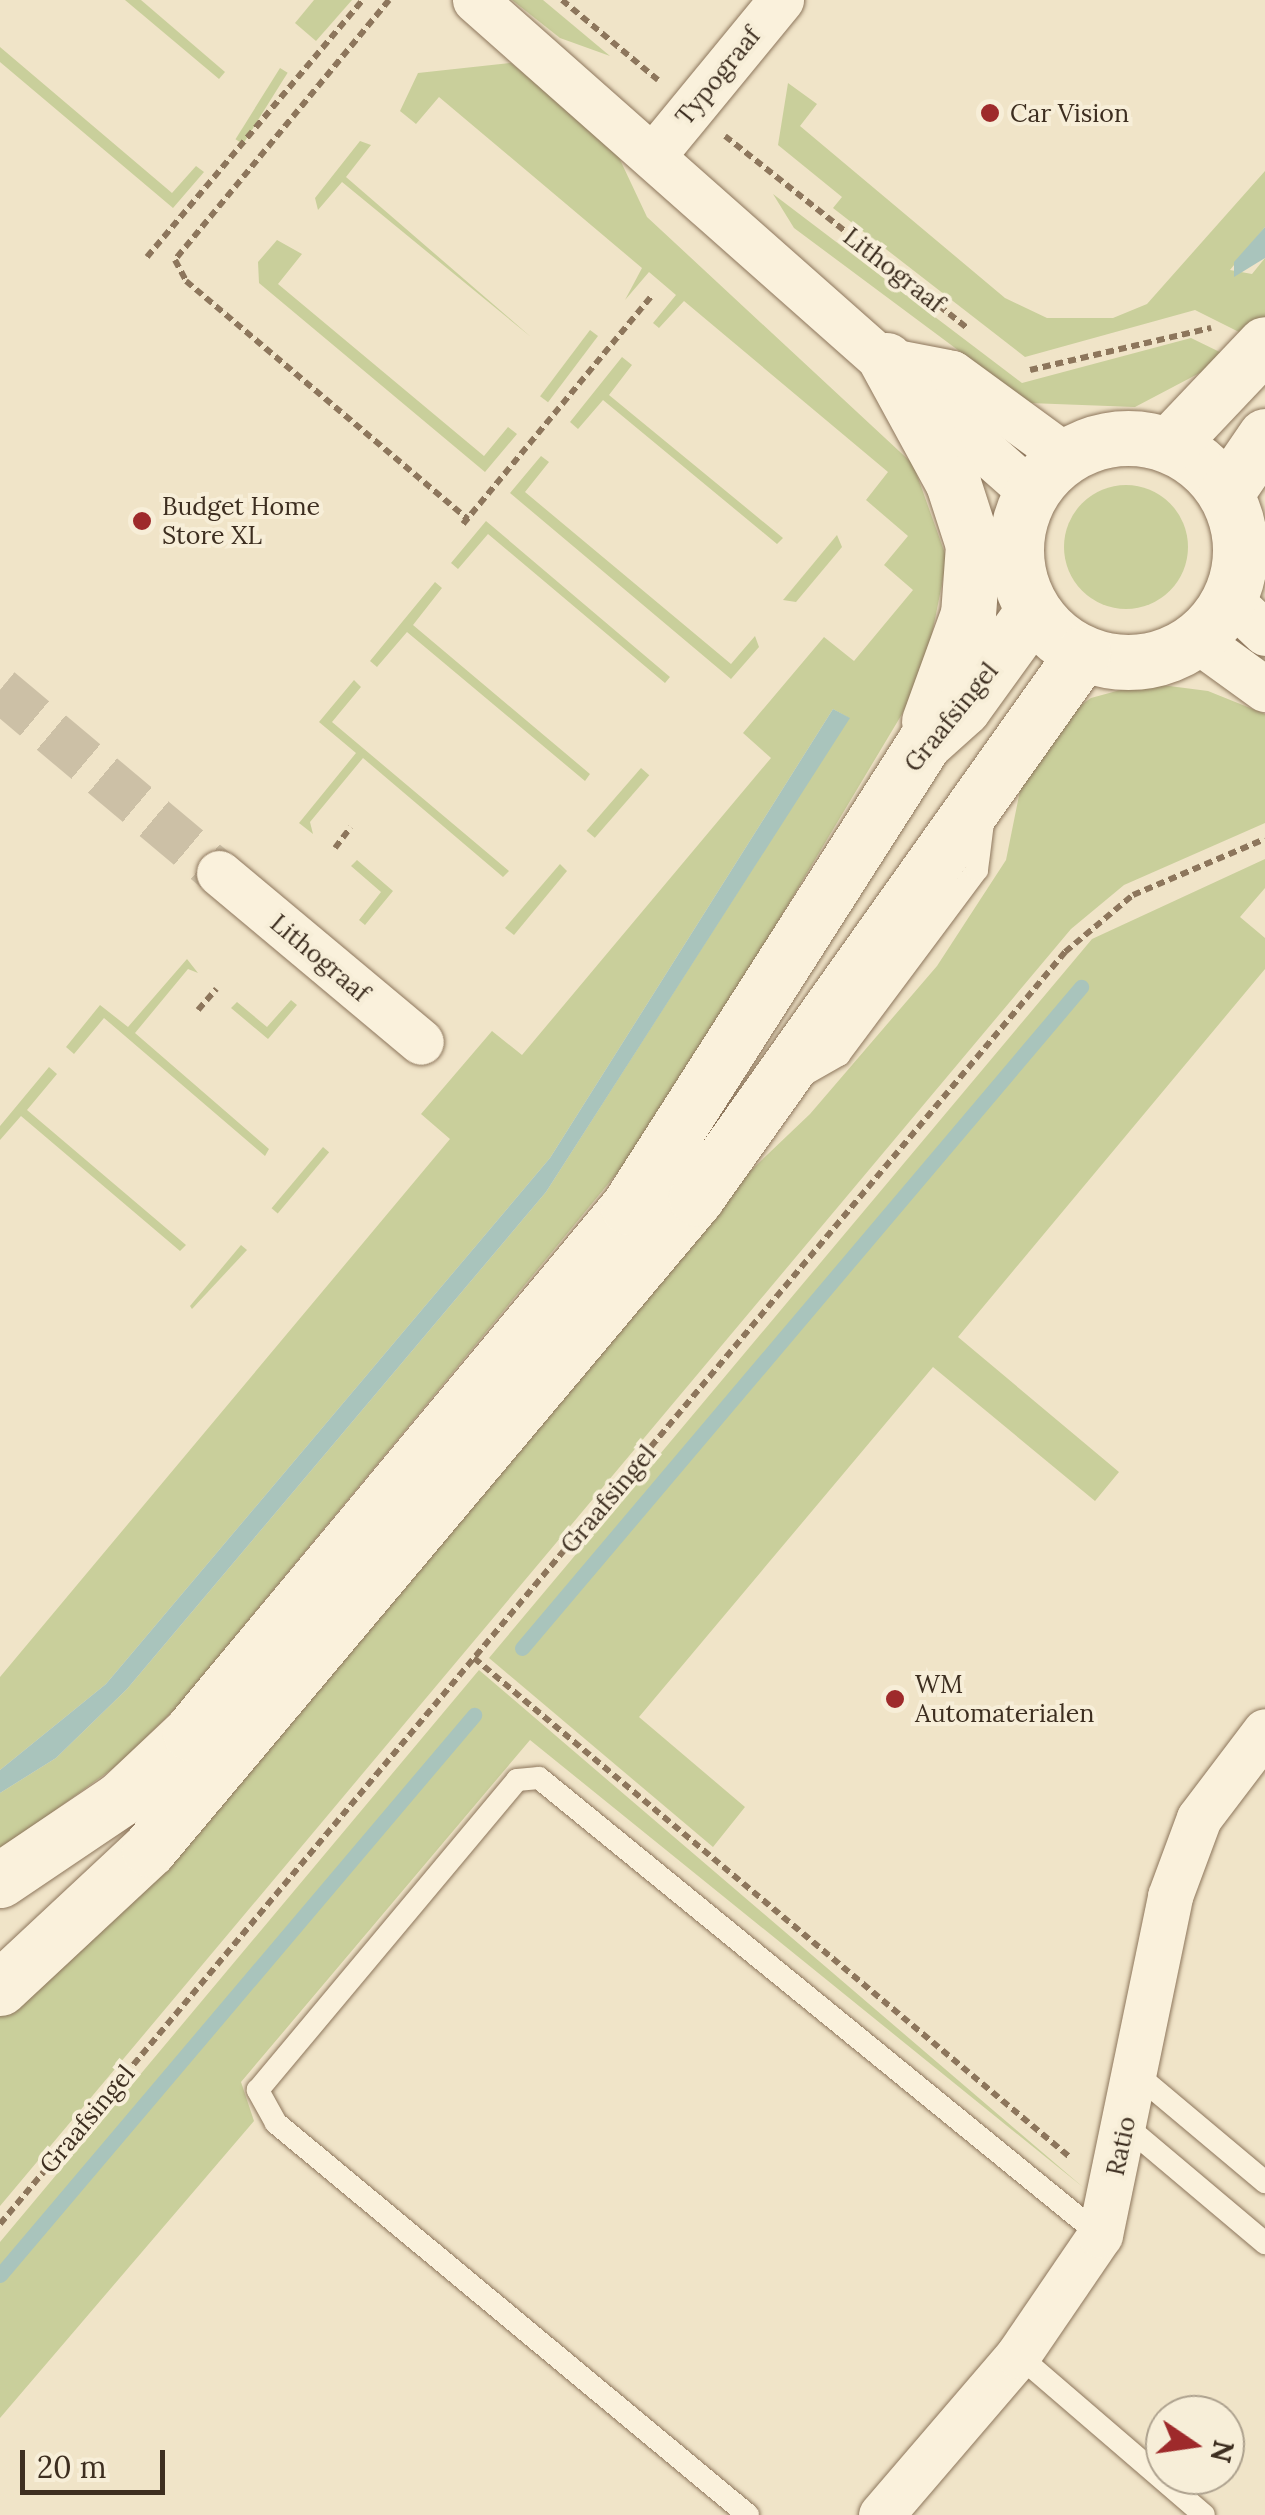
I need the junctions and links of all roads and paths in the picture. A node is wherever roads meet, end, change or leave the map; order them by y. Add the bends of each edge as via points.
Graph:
1 (363, 0) edge
2 (389, 0) edge
3 (475, 0) edge
4 (562, 0) edge
5 (781, 0) edge
6 (690, 108) junction
7 (656, 152) junction
8 (146, 257) dead end
9 (651, 298) dead end
10 (985, 342) dead end
11 (1258, 352) edge
12 (886, 360) junction
13 (1016, 366) dead end
14 (1265, 436) edge
15 (1168, 445) junction
16 (1049, 475) junction
17 (1226, 493) junction
18 (1033, 610) junction
19 (1230, 624) edge
20 (1082, 654) junction
21 (1265, 689) edge
22 (924, 743) junction
23 (351, 828) dead end
24 (1265, 839) edge
25 (335, 848) dead end
26 (219, 873) tunnel mouth
27 (216, 989) dead end
28 (198, 1010) dead end
29 (422, 1042) dead end
30 (474, 1658) junction
31 (1261, 1742) edge
32 (0, 1880) edge
33 (0, 1988) edge
34 (1136, 2073) junction
35 (1126, 2126) junction
36 (1265, 2182) edge
37 (1111, 2192) junction
38 (0, 2224) edge
39 (1100, 2235) junction
40 (1265, 2243) edge
41 (1018, 2356) junction
42 (748, 2515) edge
43 (881, 2515) edge
44 (1204, 2515) edge

1 - 8 path
2 - 9 path via 176,260 186,280 465,521
3 - 7 street
4 - 6 path, Lithograaf
5 - 6 street, Typograaf
6 - 7 street, Typograaf
6 - 10 path, Lithograaf
7 - 12 street via 700,209
11 - 13 path via 1202,326 1047,369
11 - 15 street
12 - 16 street via 952,374
12 - 22 street via 953,484 973,545 968,614
14 - 17 street
15 - 16 street via 1127,437
15 - 17 street
16 - 18 street via 1017,565
17 - 19 street via 1240,535
18 - 20 street
18 - 22 street, Graafsingel via 963,708
19 - 20 street via 1151,661
19 - 21 street
20 - 33 street via 984,782 777,1090 149,1849
22 - 32 street, Graafsingel via 628,1206 190,1733 120,1799
23 - 25 path
24 - 30 path, Graafsingel via 1095,920
26 - 29 street, Lithograaf
27 - 28 path
30 - 37 path
30 - 38 path, Graafsingel
31 - 34 street, Ratio via 1199,1818 1170,1896
34 - 35 street, Ratio
34 - 36 lane
35 - 37 street, Ratio
35 - 40 lane
37 - 39 street, Ratio
39 - 41 street, Ratio
39 - 42 lane via 538,1778 517,1780 258,2090 276,2123
41 - 43 street, Ratio
41 - 44 lane

